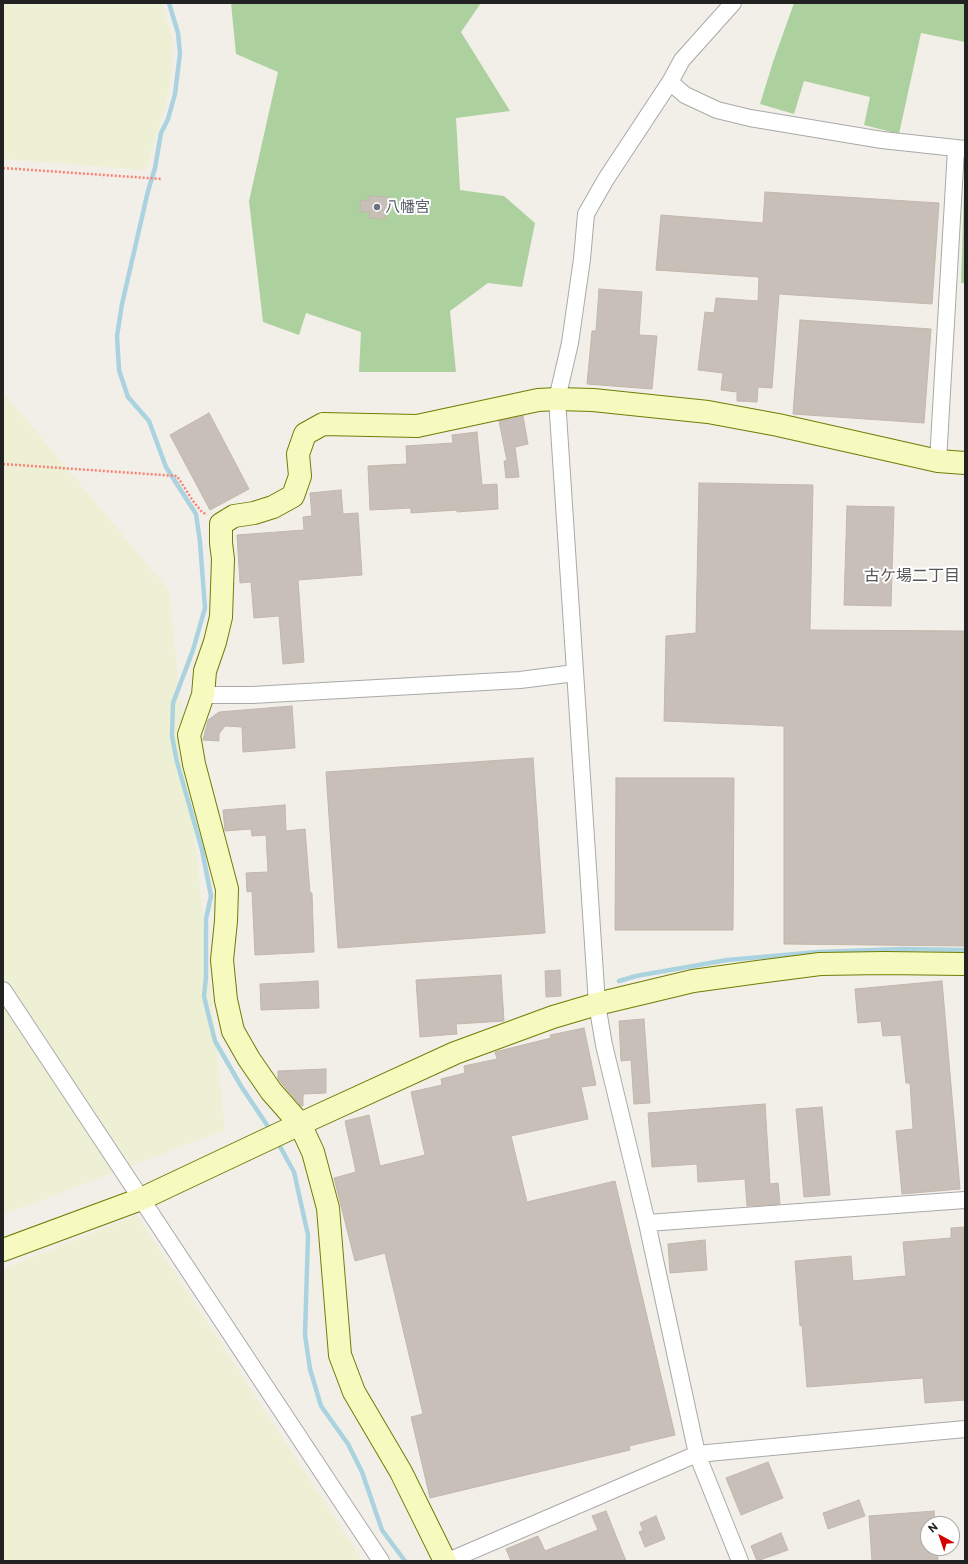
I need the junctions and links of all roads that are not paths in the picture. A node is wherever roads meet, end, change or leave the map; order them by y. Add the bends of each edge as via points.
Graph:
1 (733, 3) edge
2 (670, 82) junction
3 (960, 149) edge
4 (557, 399) junction
5 (938, 461) junction
6 (965, 462) edge
7 (575, 673) junction
8 (203, 695) junction
9 (965, 964) edge
10 (3, 990) edge
11 (597, 1004) junction
12 (300, 1124) junction
13 (141, 1199) junction
14 (965, 1200) edge
15 (647, 1223) junction
16 (3, 1250) edge
17 (965, 1429) edge
18 (697, 1454) junction
19 (381, 1561) edge
20 (446, 1561) edge
21 (740, 1561) edge

1 - 2 street via 682,60
2 - 3 street via 686,96 717,110 750,118 847,135
2 - 4 street via 586,214 570,343
3 - 5 street
4 - 5 street via 593,400 708,412
4 - 7 street
4 - 8 street via 538,400 417,426 323,424 305,434 298,454 300,476 294,496 273,507 234,516 221,524 221,617 205,671
5 - 6 street
7 - 8 street via 504,680 252,695
7 - 11 street
8 - 12 street via 189,735 194,764 227,889 222,960 227,1006 233,1031 249,1059 271,1091
9 - 11 street via 820,964 693,981
10 - 13 street
11 - 12 street via 553,1016 455,1053
11 - 15 street via 604,1045
12 - 13 street
12 - 20 street via 313,1152 328,1208 340,1355 354,1392 401,1472
13 - 16 street
13 - 19 street
14 - 15 street
15 - 18 street
17 - 18 street
18 - 20 street
18 - 21 street

